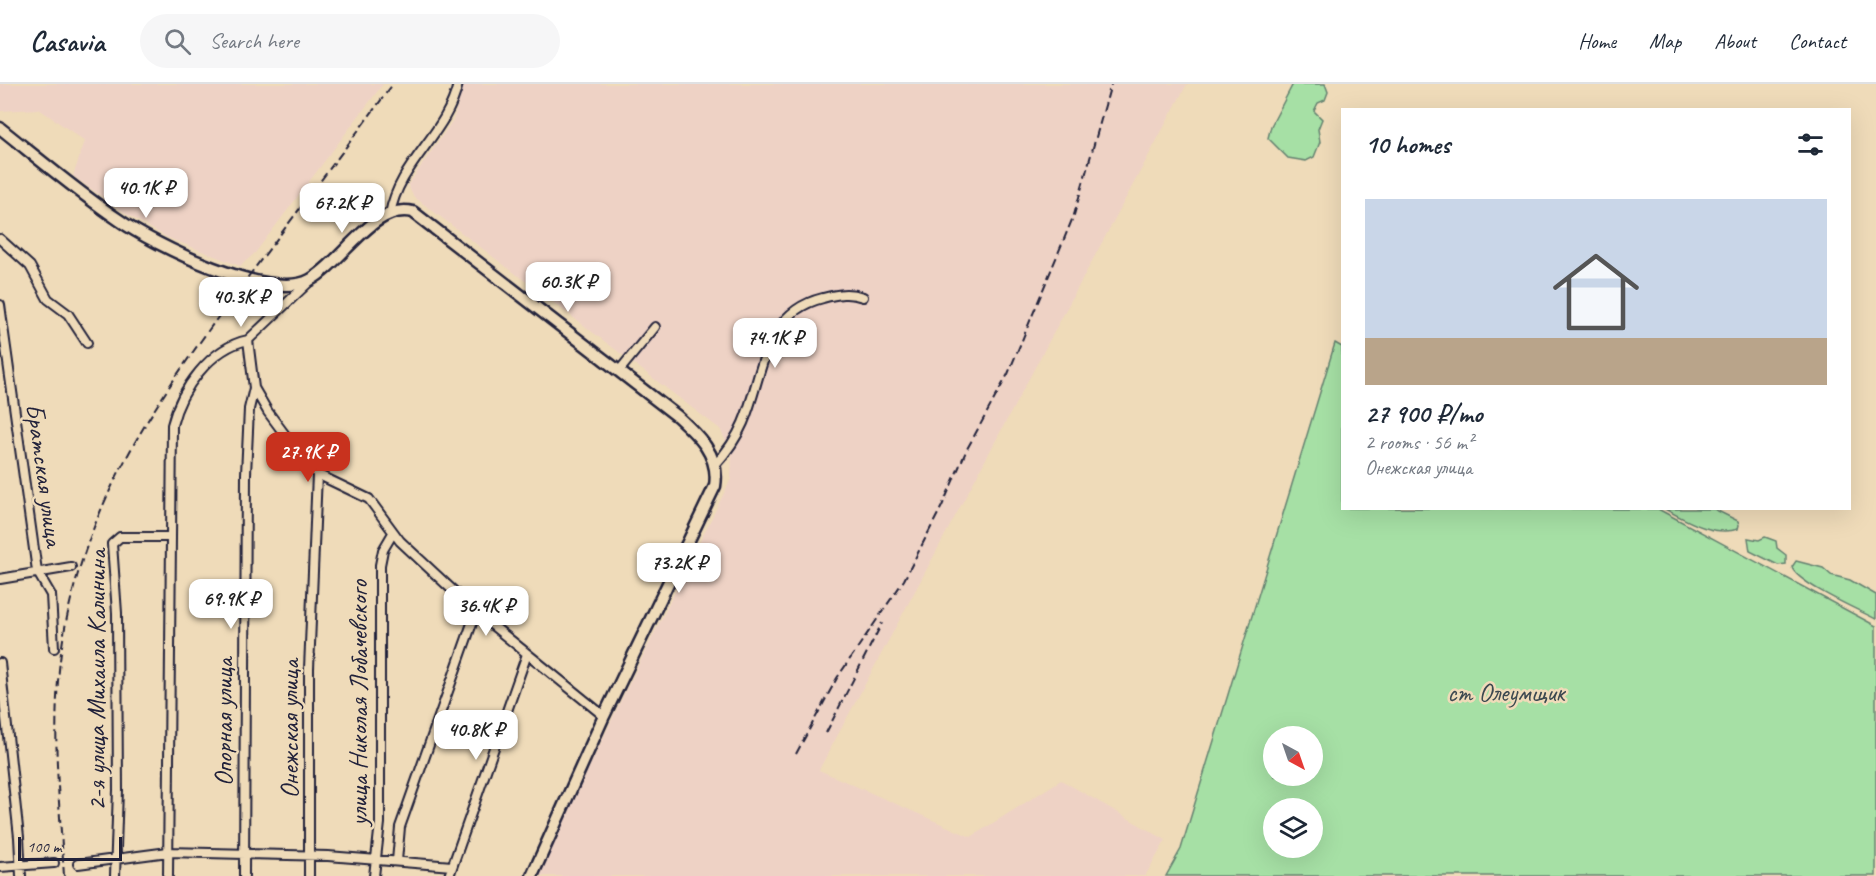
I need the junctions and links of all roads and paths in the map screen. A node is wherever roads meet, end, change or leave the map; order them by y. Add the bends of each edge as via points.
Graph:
1 (458, 84) edge
2 (0, 128) edge
3 (390, 214) junction
4 (0, 239) edge
5 (310, 281) junction
6 (863, 297) dead end
7 (0, 305) edge
8 (655, 327) dead end
9 (248, 340) junction
10 (87, 343) dead end
11 (619, 371) junction
12 (254, 388) junction
13 (715, 465) junction
14 (317, 474) junction
15 (393, 533) junction
16 (171, 537) junction
17 (71, 567) dead end
18 (36, 571) junction
19 (0, 579) edge
20 (476, 612) junction
21 (54, 648) dead end
22 (527, 654) junction
23 (0, 663) edge
24 (604, 716) junction
25 (168, 852) junction
26 (244, 854) junction
27 (309, 856) junction
28 (116, 859) junction
29 (376, 860) junction
30 (397, 861) junction
31 (54, 863) dead end
32 (78, 864) dead end
33 (20, 865) junction
34 (452, 866) junction
35 (0, 867) edge
36 (21, 876) edge
37 (115, 876) edge
38 (168, 876) edge
39 (244, 876) edge
40 (309, 876) edge
41 (374, 876) edge
42 (449, 876) edge
43 (532, 876) edge

1 - 3 street via 445,122 401,180
2 - 5 main road via 120,221 177,253 246,279 285,284
3 - 5 main road via 378,219
3 - 11 main road via 408,211 421,216
4 - 10 street via 30,267 48,299 68,314
5 - 9 street
6 - 13 street via 848,293 813,300 784,319 773,337 738,434
7 - 18 street, Братская улица
8 - 11 street
9 - 12 street
9 - 16 street via 228,346 210,360 174,417
11 - 13 main road via 695,433
12 - 14 street
12 - 26 street, Опорная улица via 249,409 246,474
13 - 24 main road via 715,486
14 - 15 street via 369,499
14 - 27 street, Онежская улица via 309,669
15 - 20 street
15 - 29 street, улица Николая Лобачевского via 380,565 380,823
16 - 25 street
16 - 28 street, 2-я улица Михаила Калинина via 120,537 112,544 117,612
17 - 18 street
18 - 19 street
18 - 21 street, Братская улица via 51,595
20 - 22 street
20 - 30 street via 400,828
22 - 24 street
22 - 34 street
23 - 33 street
24 - 43 main road
25 - 26 street
25 - 28 street
25 - 38 street
26 - 27 street
26 - 39 street, Опорная улица
27 - 29 street
27 - 40 street, Онежская улица
28 - 32 street
28 - 37 street, 2-я улица Михаила Калинина
29 - 30 street
29 - 41 street, улица Николая Лобачевского
30 - 34 street
31 - 33 street
33 - 35 street
33 - 36 street
34 - 42 street

